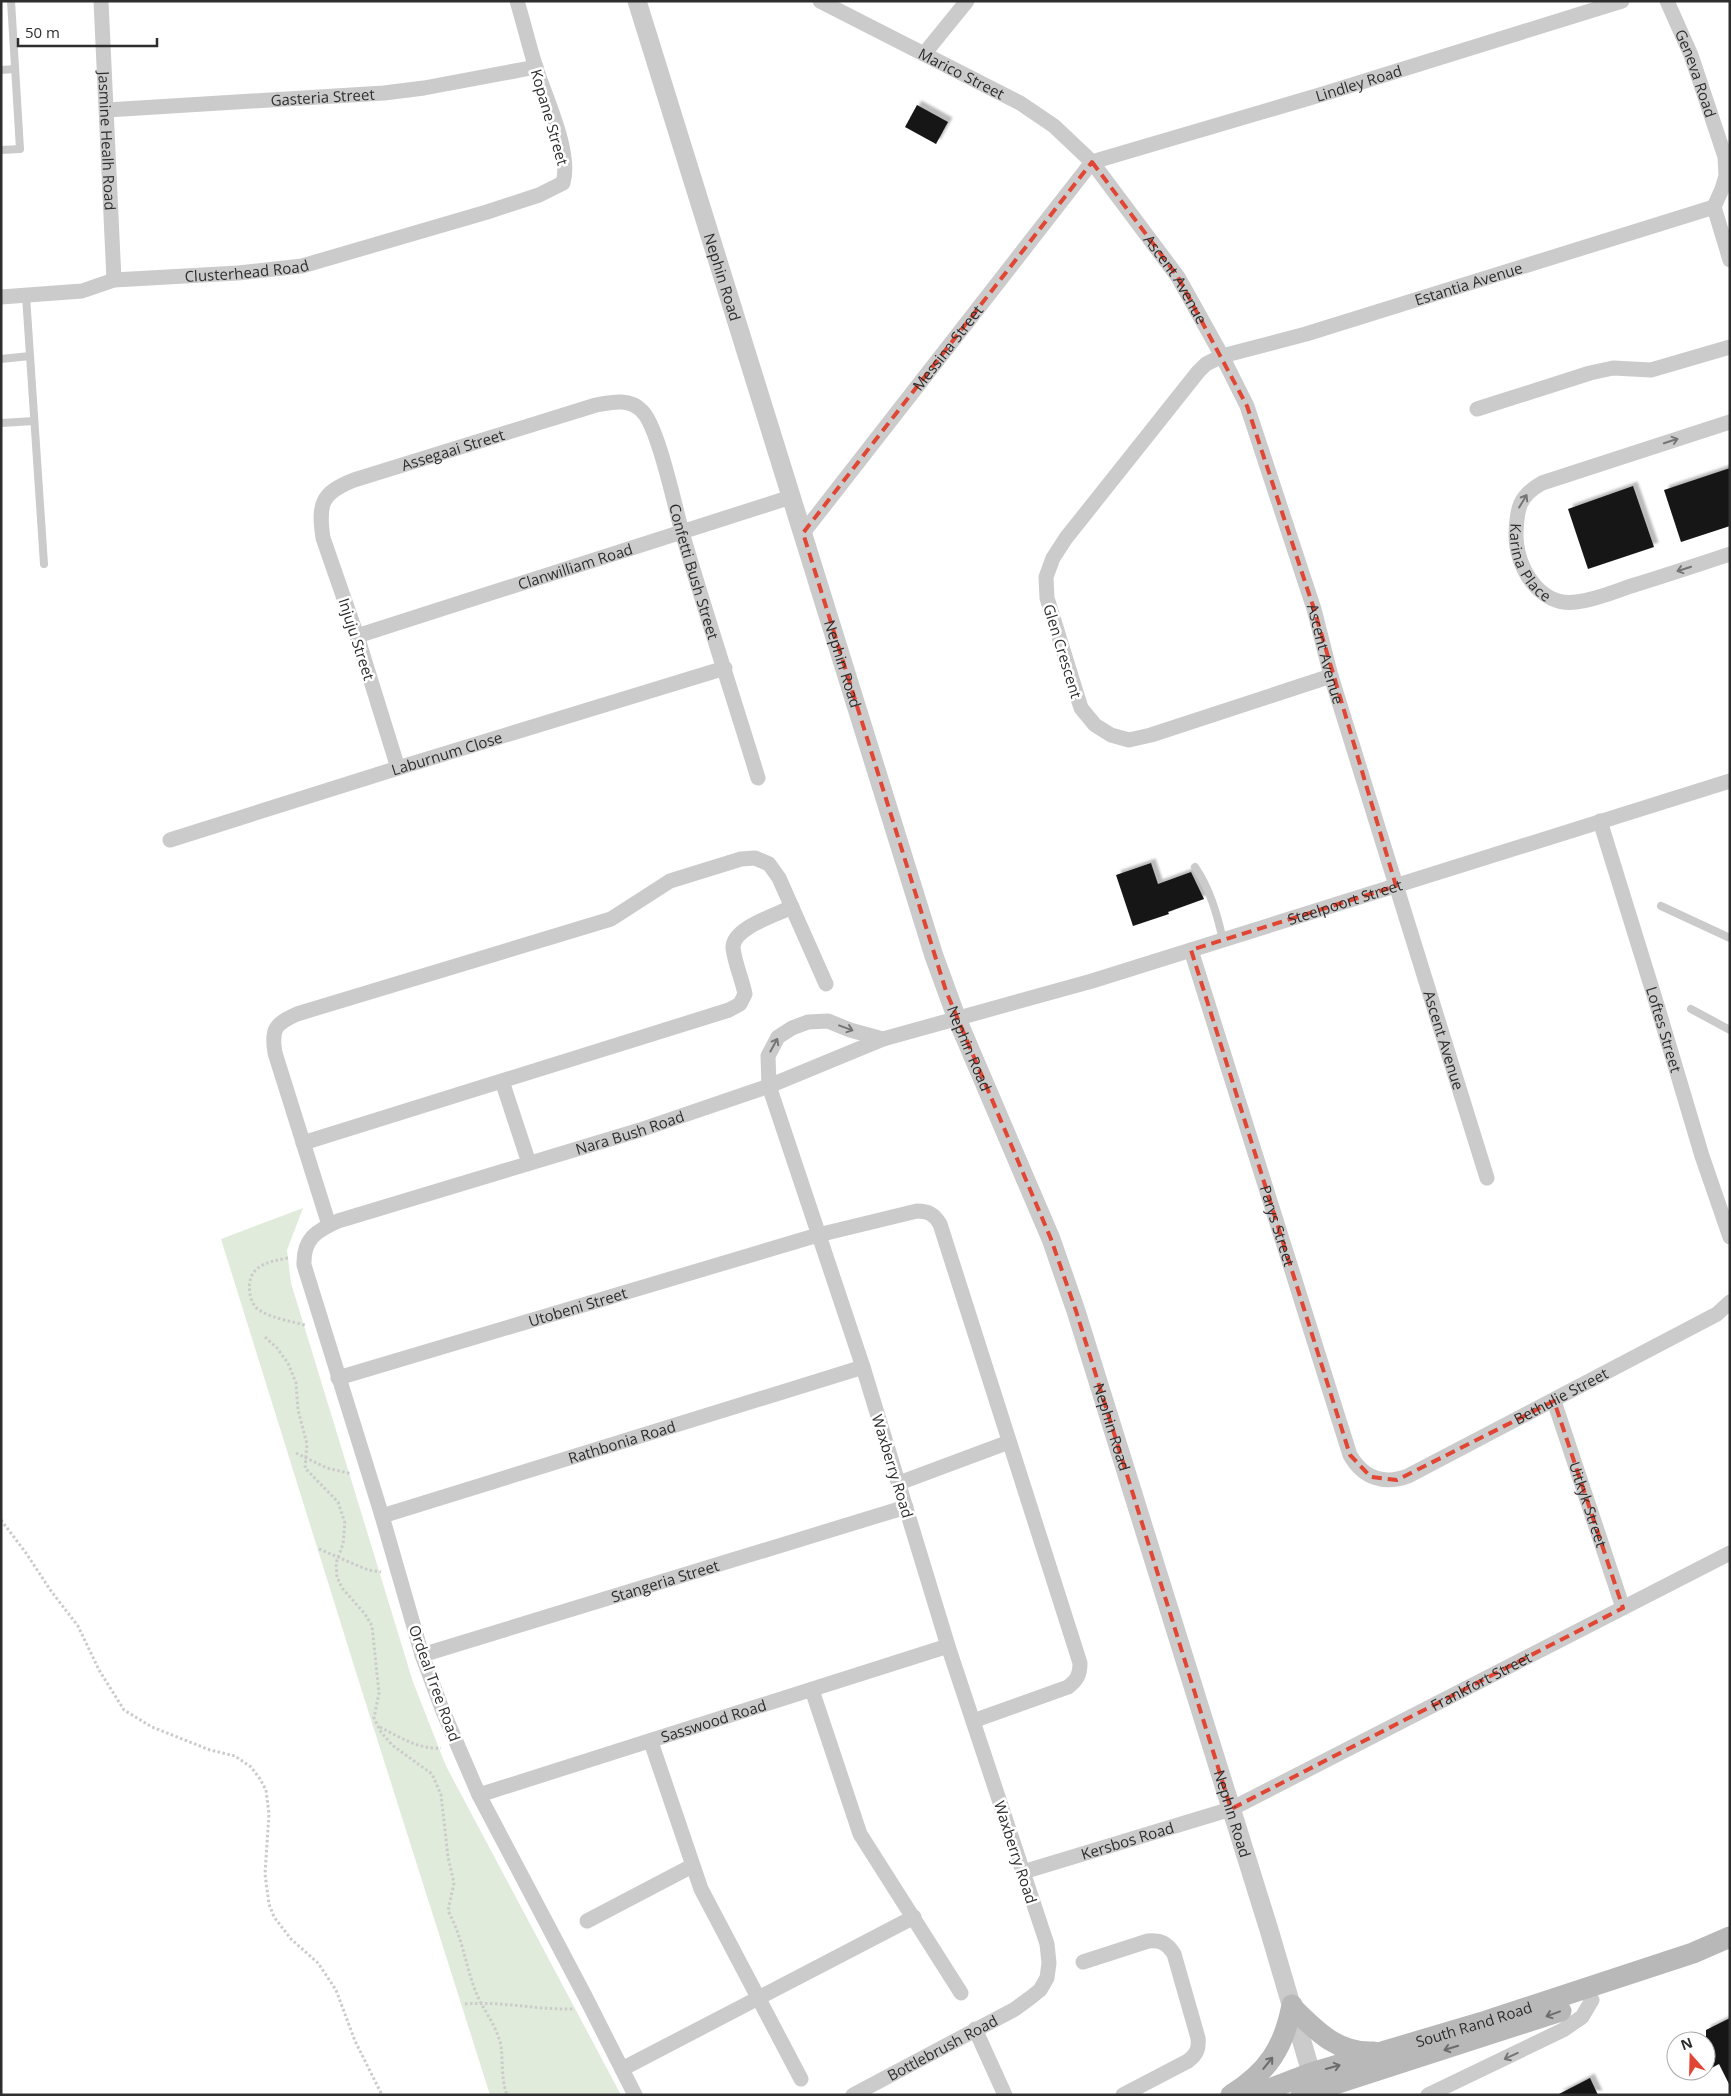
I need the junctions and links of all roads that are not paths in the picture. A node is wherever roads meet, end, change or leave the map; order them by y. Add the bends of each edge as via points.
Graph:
1 (11, 1) edge
2 (101, 1) edge
3 (518, 1) edge
4 (637, 1) edge
5 (820, 1) edge
6 (967, 1) edge
7 (1622, 1) edge
8 (1668, 1) edge
9 (924, 54) junction
10 (536, 67) junction
11 (15, 69) junction
12 (1, 70) edge
13 (107, 110) junction
14 (1, 150) edge
15 (1092, 162) junction
16 (1714, 207) junction
17 (486, 212) joint
18 (1730, 260) edge
19 (114, 280) junction
20 (26, 296) junction
21 (1, 298) edge
22 (1730, 346) edge
23 (30, 356) junction
24 (1222, 356) junction
25 (1, 358) edge
26 (596, 405) joint
27 (1477, 409) dead end
28 (34, 421) junction
29 (1730, 422) edge
30 (1, 423) edge
31 (791, 497) junction
32 (321, 510) joint
33 (682, 533) junction
34 (803, 533) junction
35 (1730, 554) edge
36 (44, 564) dead end
37 (357, 636) junction
38 (725, 668) junction
39 (1331, 676) junction
40 (398, 768) junction
41 (758, 778) dead end
42 (1730, 781) edge
43 (1600, 821) junction
44 (170, 840) dead end
45 (1196, 867) dead end
46 (1396, 886) junction
47 (1661, 906) dead end
48 (792, 907) junction
49 (1730, 938) edge
50 (1223, 940) junction
51 (1191, 950) junction
52 (826, 984) dead end
53 (1690, 1009) dead end
54 (957, 1019) junction
55 (1730, 1030) edge
56 (883, 1039) junction
57 (502, 1081) junction
58 (769, 1086) junction
59 (303, 1143) junction
60 (529, 1164) junction
61 (1487, 1178) dead end
62 (329, 1225) junction
63 (818, 1235) junction
64 (1730, 1237) edge
65 (305, 1251) joint
66 (1730, 1302) edge
67 (863, 1367) junction
68 (338, 1378) junction
69 (1554, 1401) junction
70 (1009, 1442) junction
71 (1387, 1481) joint
72 (899, 1483) junction
73 (906, 1507) junction
74 (382, 1516) junction
75 (1730, 1553) edge
76 (1623, 1608) junction
77 (948, 1646) junction
78 (422, 1655) junction
79 (812, 1690) junction
80 (973, 1721) junction
81 (651, 1742) junction
82 (479, 1795) junction
83 (1231, 1809) junction
84 (692, 1866) junction
85 (1023, 1872) junction
86 (914, 1918) junction
87 (587, 1921) dead end
88 (1730, 1937) edge
89 (1693, 1953) junction
90 (1083, 1962) dead end
91 (961, 1993) dead end
92 (759, 1998) junction
93 (1030, 1998) joint
94 (1592, 2000) junction
95 (1293, 2007) junction
96 (975, 2029) junction
97 (1389, 2051) junction
98 (622, 2069) junction
99 (801, 2079) dead end
100 (1309, 2086) edge
101 (628, 2091) edge
102 (853, 2095) edge
103 (1005, 2095) edge
104 (1123, 2095) edge
105 (1231, 2095) edge
106 (1254, 2095) edge
107 (1428, 2095) edge

1 - 11 lane
2 - 13 street, Jasmine Healh Road
3 - 10 street, Kopane Street
4 - 31 street, Nephin Road
5 - 9 street, Marico Street
6 - 9 street
7 - 15 street, Lindley Road
8 - 16 street, Geneva Road via 1691,55 1725,157 1726,176
9 - 15 street, Marico Street via 1020,103 1054,126
10 - 13 street, Gasteria Street via 424,88
10 - 17 street, Kopane Street via 566,162 563,183 540,195
11 - 12 lane
11 - 14 lane via 20,149
13 - 19 street, Jasmine Healh Road
15 - 24 street, Ascent Avenue via 1178,277
15 - 34 street, Messina Street
16 - 18 street
16 - 24 street, Estantia Avenue via 1306,334
17 - 19 street, Clusterhead Road via 302,266
19 - 20 street, Clusterhead Road via 82,291
20 - 21 street, Clusterhead Road
20 - 23 lane
22 - 27 street via 1651,370 1613,368 1590,373
23 - 25 lane
23 - 28 lane
24 - 39 street, Ascent Avenue via 1247,406 1272,478 1314,609
24 - 39 street, Glen Crescent via 1198,372 1066,538 1049,567 1047,598 1081,708 1086,717 1104,731 1130,740
26 - 32 street, Assegaai Street via 340,486 328,495
26 - 33 street, Confetti Bush Street via 624,402 633,404 647,416
28 - 30 lane
28 - 36 lane
35 -> 29 street, Karina Place via 1575,602 1549,598 1539,592 1524,570 1516,540 1519,505 1530,489
31 - 33 street, Clanwilliam Road
31 - 34 street, Nephin Road
32 - 37 street, Injuju Street via 322,538
33 - 37 street, Clanwilliam Road
33 - 38 street, Confetti Bush Street
34 - 54 street, Nephin Road via 934,956
37 - 40 street, Injuju Street
38 - 40 street, Laburnum Close
38 - 41 street, Confetti Bush Street
39 - 46 street, Ascent Avenue
40 - 44 street, Laburnum Close
42 - 43 street, Steelpoort Street
43 - 46 street, Steelpoort Street
43 - 64 street, Loftes Street via 1702,1156
45 - 50 lane via 1211,898
46 - 50 street, Steelpoort Street
46 - 61 street, Ascent Avenue
47 - 49 lane
48 - 52 street
48 - 57 street via 743,930 736,938 733,946 745,994 740,1004
48 - 59 street via 770,864 755,858 741,860 670,881 611,919 282,1021 275,1028 275,1053
50 - 51 street, Steelpoort Street
51 - 54 street, Steelpoort Street
51 - 71 street, Parys Street via 1350,1455 1362,1472
53 - 55 lane
54 - 56 street, Nara Bush Road
54 - 83 street, Nephin Road via 1051,1239 1076,1311
56 - 58 street, Nara Bush Road
58 -> 56 street, Waxberry Road via 768,1056 778,1037 792,1028 808,1022 828,1021
57 - 59 street
57 - 60 street
58 - 60 street, Nara Bush Road
58 - 63 street, Waxberry Road
59 - 62 street
60 - 62 street, Nara Bush Road
62 - 65 street, Nara Bush Road via 313,1235
63 - 67 street, Waxberry Road
63 - 68 street, Utobeni Street
63 - 70 street, Utobeni Street via 917,1211 935,1216
65 - 68 street, Ordeal Tree Road via 304,1265
66 - 69 street, Bethulie Street via 1717,1314
67 - 72 street, Waxberry Road
67 - 74 street, Rathbonia Road
68 - 74 street, Ordeal Tree Road
69 - 71 street, Bethulie Street via 1408,1476
69 - 76 street, Uitkyk Street
70 - 72 street
70 - 80 street via 1080,1663 1080,1673 1076,1682 1068,1687
72 - 73 street, Waxberry Road
73 - 77 street, Waxberry Road
73 - 78 street, Stangeria Street
74 - 78 street, Ordeal Tree Road
75 - 76 street, Frankfort Street
76 - 83 street, Frankfort Street
77 - 79 street, Sasswood Road
77 - 80 street, Waxberry Road
78 - 82 street, Ordeal Tree Road
79 - 81 street, Sasswood Road
79 - 86 street via 860,1834
80 - 85 street, Waxberry Road
81 - 82 street, Sasswood Road
81 - 84 street
82 - 98 street, Ordeal Tree Road
83 - 85 street, Kersbos Road
83 - 95 street, Nephin Road
84 - 87 street
84 - 92 street
85 - 93 street, Waxberry Road via 1047,1944 1049,1963 1047,1978
86 - 91 street
86 - 92 street
88 - 89 main road, South Rand Road
89 - 94 main road, South Rand Road via 1670,1969
89 - 97 main road, South Rand Road
90 - 104 street via 1154,1940 1168,1945 1174,1954 1199,2047 1188,2061
92 - 98 street
92 - 99 street
93 - 96 street, Bottlebrush Road
94 -> 100 main road, South Rand Road via 1498,2033
94 -> 107 street via 1577,2021
95 - 97 main road via 1322,2036 1342,2047 1370,2053
95 - 100 street, Nephin Road
105 -> 95 main road via 1273,2058 1288,2027
96 - 102 street, Bottlebrush Road
96 - 103 street
100 -> 97 main road, South Rand Road
98 - 101 street, Ordeal Tree Road
100 - 106 main road, South Rand Road

